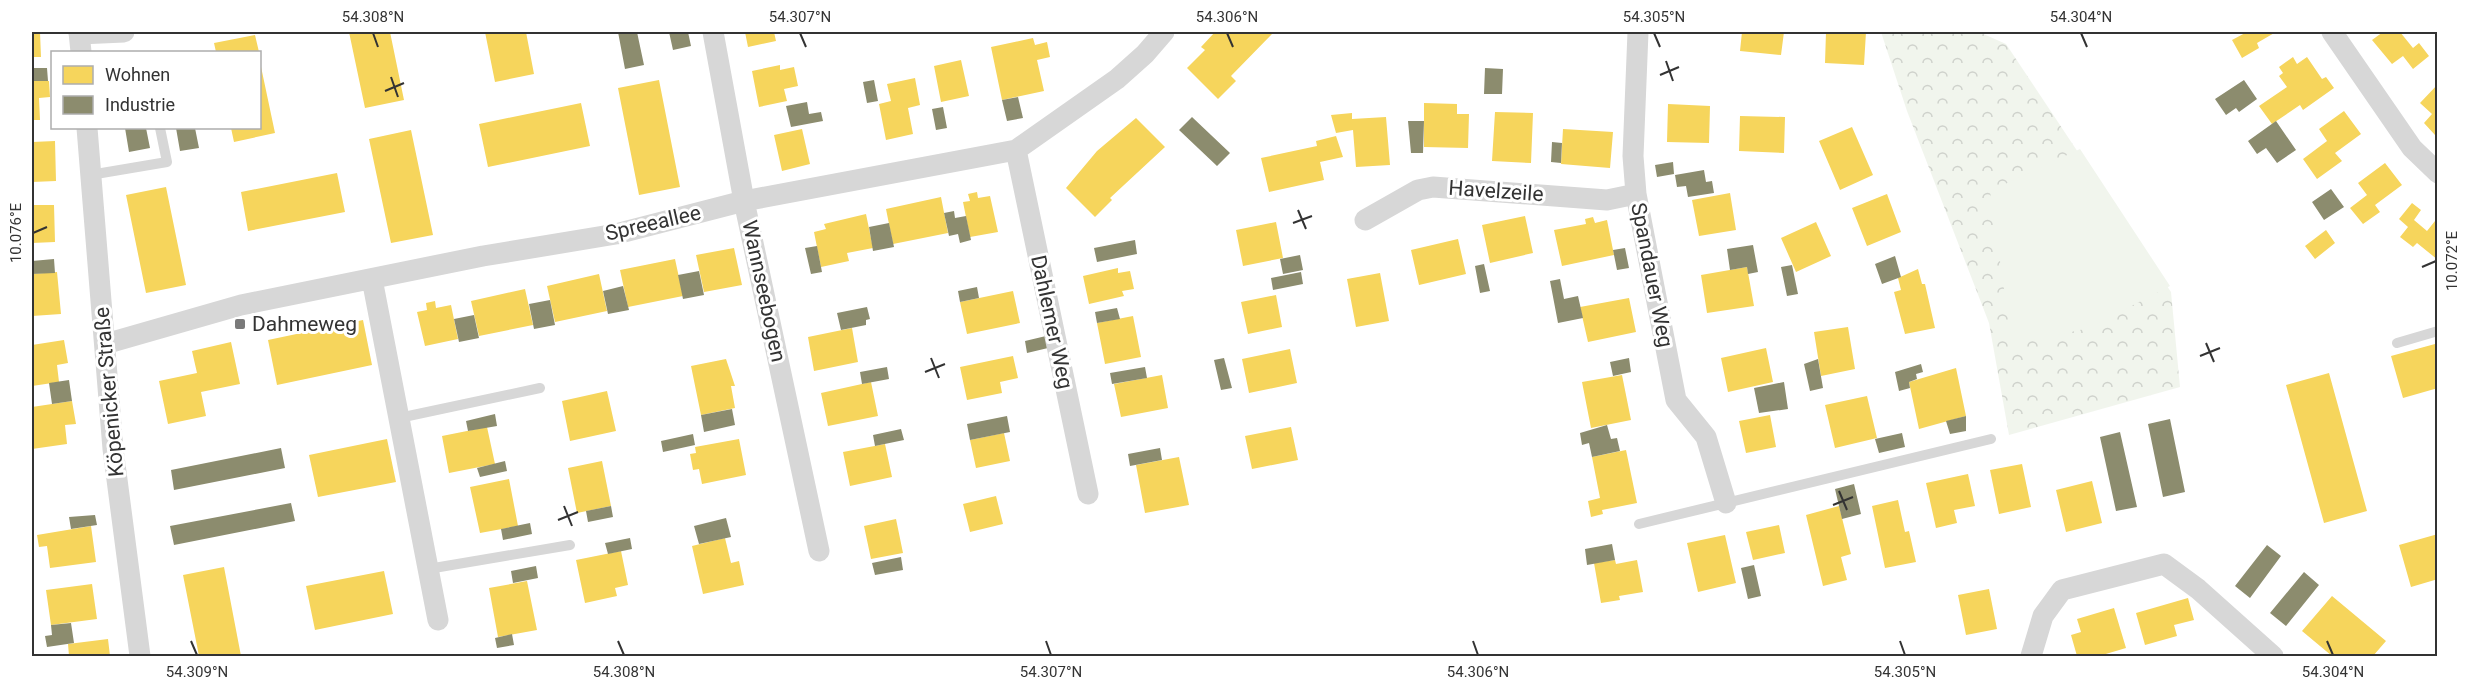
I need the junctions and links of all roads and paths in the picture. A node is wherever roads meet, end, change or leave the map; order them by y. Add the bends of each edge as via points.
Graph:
1 (124, 32) edge
2 (713, 32) edge
3 (1164, 32) edge
4 (1638, 32) edge
5 (2332, 32) edge
6 (80, 39) edge
7 (87, 129) edge
8 (160, 129) edge
9 (1016, 150) junction
10 (2438, 173) edge
11 (90, 176) junction
12 (1636, 194) junction
13 (744, 201) junction
14 (1365, 220) dead end
15 (372, 279) junction
16 (2438, 331) edge
17 (2397, 343) dead end
18 (105, 344) junction
19 (540, 388) dead end
20 (399, 418) junction
21 (1991, 440) dead end
22 (1088, 494) dead end
23 (1726, 503) junction
24 (1639, 524) dead end
25 (570, 544) dead end
26 (819, 550) dead end
27 (428, 569) junction
28 (438, 620) dead end
29 (140, 657) edge
30 (2031, 657) edge
31 (2273, 657) edge

1 - 6 street
2 - 13 street, Wannseebogen
3 - 9 street, Spreeallee via 1117,79
4 - 12 street, Spandauer Weg via 1633,156
5 - 10 street via 2412,148
7 - 11 street, Köpenicker Straße
8 - 11 lane via 168,162
9 - 13 street, Spreeallee
9 - 22 street, Dahlemer Weg
11 - 18 street, Köpenicker Straße
12 - 14 street, Havelzeile via 1607,200 1433,187 1418,189
12 - 23 street, Spandauer Weg via 1676,400 1706,437
13 - 15 street, Spreeallee via 616,234
13 - 26 street, Wannseebogen
15 - 18 street, Spreeallee via 241,305
15 - 20 street
16 - 17 lane
18 - 29 street, Köpenicker Straße via 113,449
19 - 20 lane
20 - 27 street
21 - 23 lane
23 - 24 lane
25 - 27 lane
27 - 28 street
30 - 31 street via 2043,616 2062,590 2164,564 2198,589

